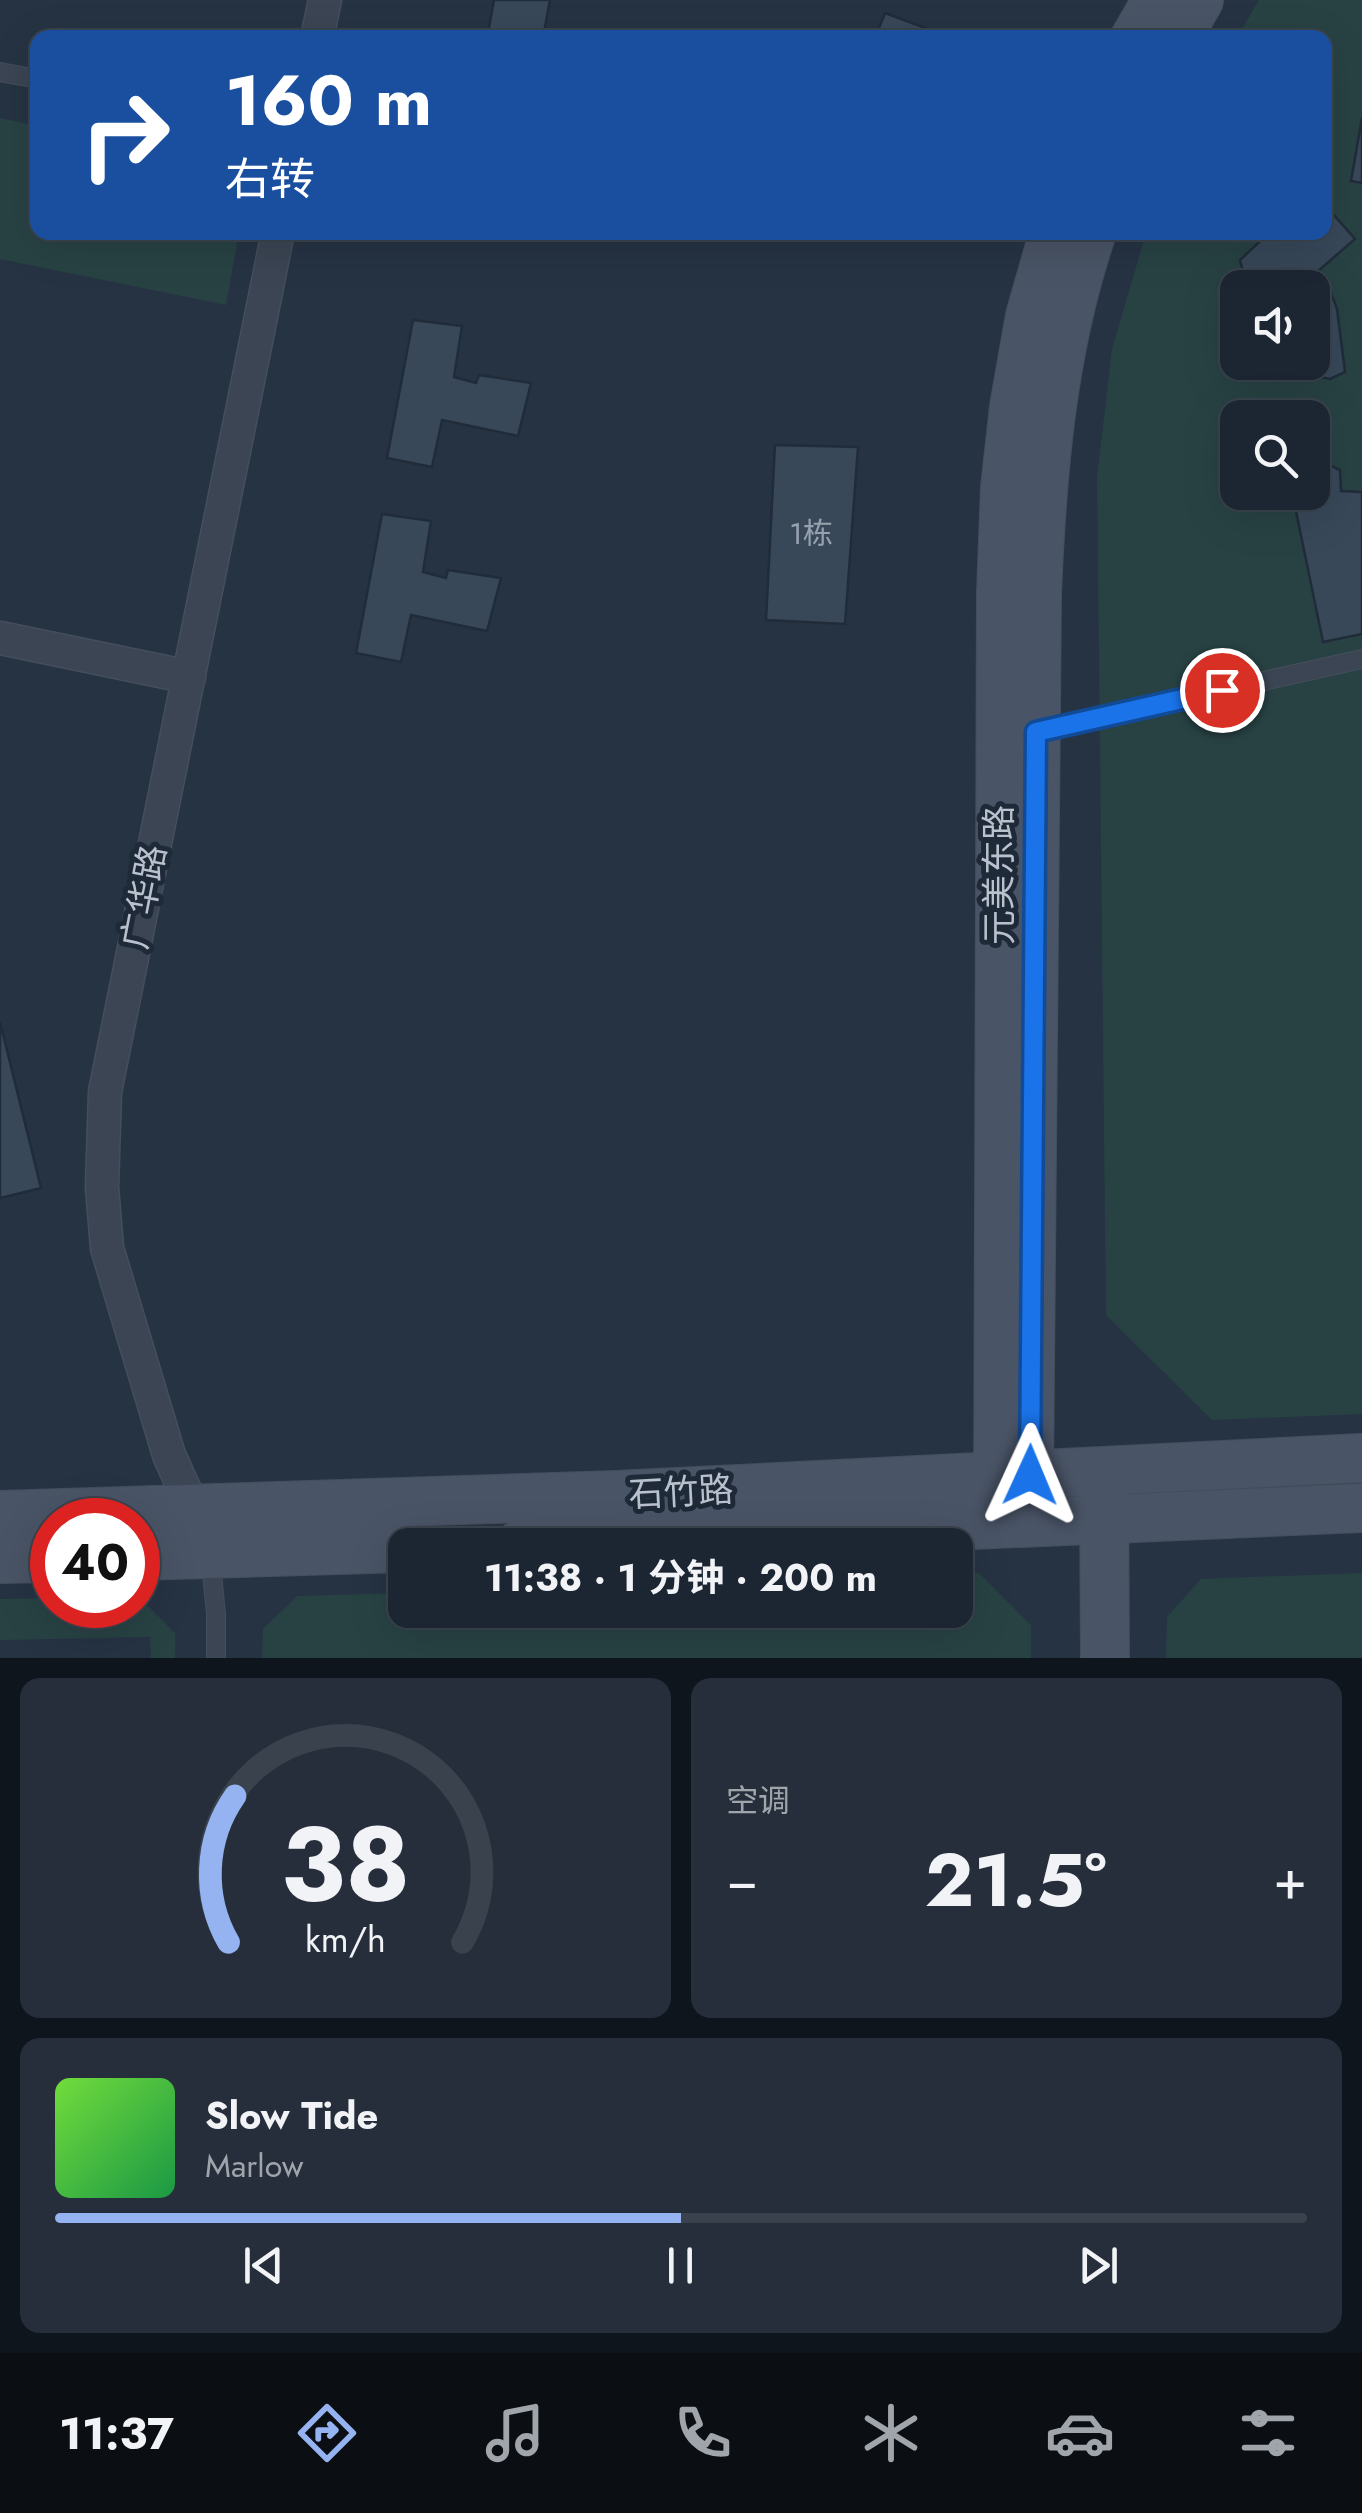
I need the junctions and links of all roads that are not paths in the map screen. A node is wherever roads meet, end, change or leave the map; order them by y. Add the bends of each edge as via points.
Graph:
1 (325, 0) edge
2 (1157, 0) edge
3 (1199, 0) edge
4 (319, 30) edge
5 (1140, 30) edge
6 (1182, 30) edge
7 (0, 72) edge
8 (30, 78) edge
9 (276, 240) edge
10 (1052, 240) edge
11 (1090, 240) edge
12 (0, 638) edge
13 (1362, 659) edge
14 (189, 677) junction
15 (1036, 732) junction
16 (1362, 1458) edge
17 (1104, 1471) junction
18 (1013, 1476) junction
19 (194, 1507) junction
20 (1362, 1508) edge
21 (0, 1515) edge
22 (1104, 1518) junction
23 (1015, 1522) junction
24 (886, 1528) edge
25 (388, 1549) edge
26 (210, 1554) junction
27 (160, 1555) edge
28 (30, 1558) edge
29 (0, 1559) edge
30 (216, 1658) edge
31 (1104, 1658) edge

1 - 4 street
2 - 5 street
3 - 6 street
7 - 8 lane
9 - 14 street, 广华路
10 - 18 street, 元美东路 via 1030,316 1005,488 1000,613
11 - 15 street, 元美东路 via 1065,326 1041,490
12 - 14 street
13 - 15 lane
14 - 19 street, 广华路 via 105,1092 102,1187 107,1248 168,1455
15 - 18 street, 元美东路
16 - 17 street, 石竹路
17 - 18 street, 石竹路
17 - 22 street
18 - 19 street, 石竹路
18 - 23 street, 元美东路
19 - 21 street, 石竹路
19 - 26 street, 广华路
20 - 22 street, 石竹路
22 - 23 street, 石竹路
22 - 31 street
23 - 24 street, 石竹路
25 - 26 street
26 - 27 street
26 - 30 lane
28 - 29 street

